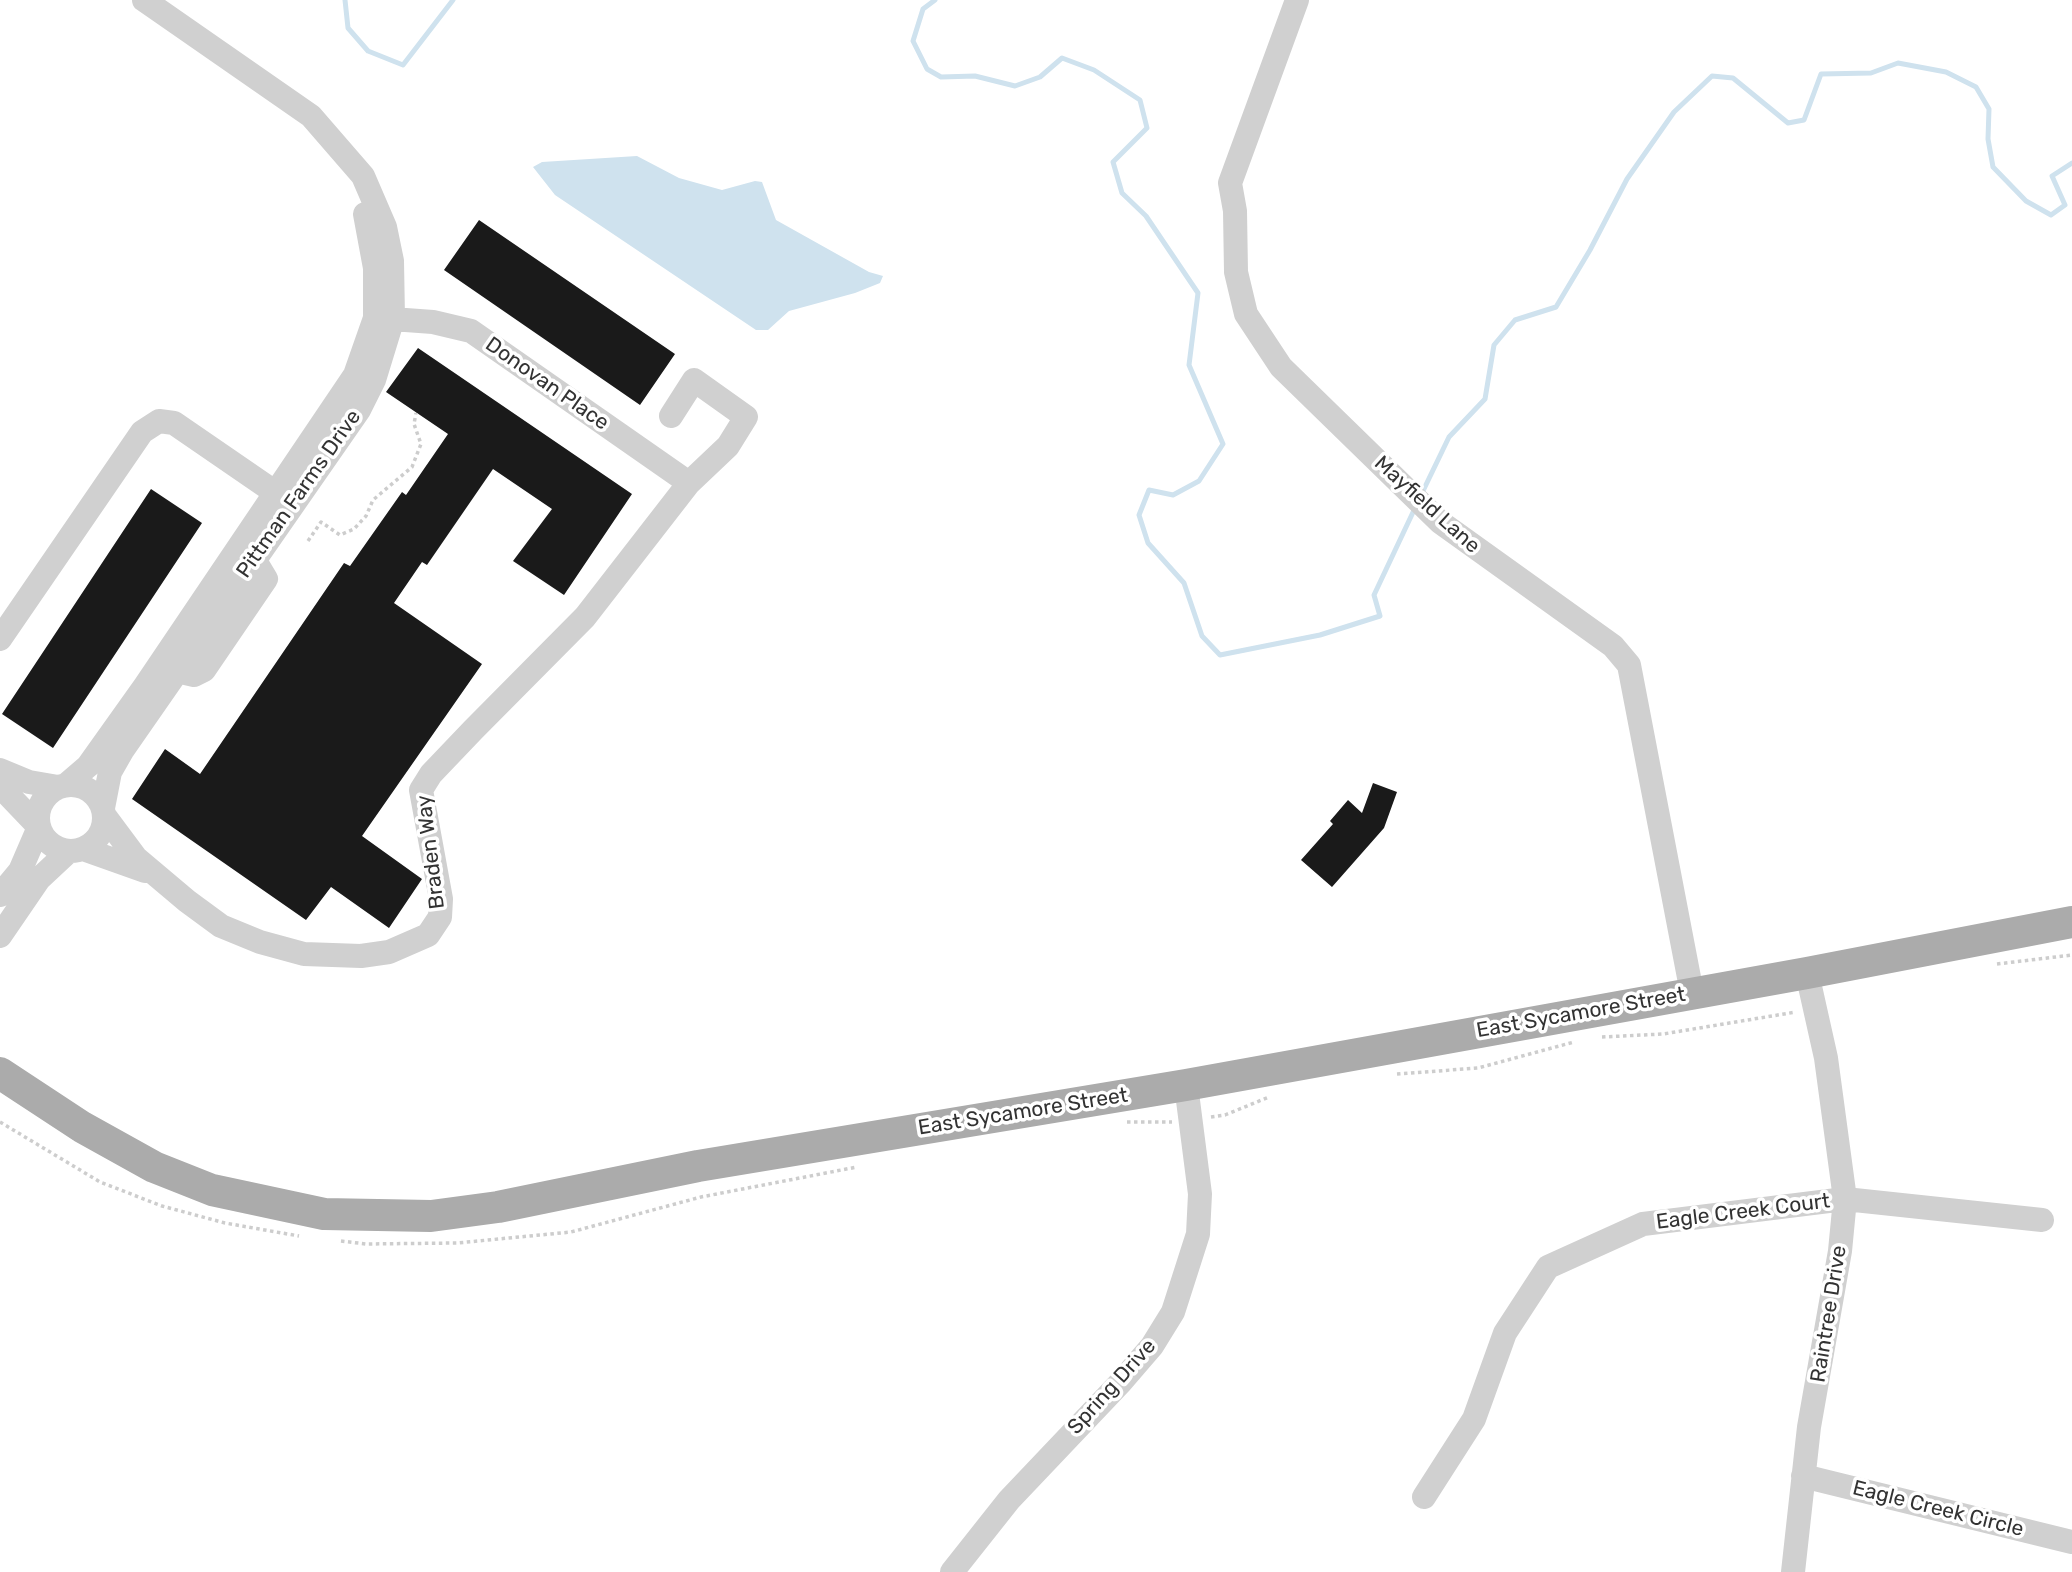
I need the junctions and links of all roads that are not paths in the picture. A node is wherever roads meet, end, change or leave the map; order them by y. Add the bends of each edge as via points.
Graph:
1 (144, 0) edge
2 (1297, 0) edge
3 (384, 318) junction
4 (671, 416) dead end
5 (688, 483) junction
6 (285, 499) junction
7 (0, 639) edge
8 (165, 677) junction
9 (0, 771) edge
10 (62, 785) junction
11 (0, 786) edge
12 (104, 811) junction
13 (38, 827) junction
14 (76, 850) junction
15 (155, 875) junction
16 (0, 895) edge
17 (2072, 922) edge
18 (0, 936) edge
19 (1807, 973) junction
20 (1692, 993) junction
21 (1, 1075) edge
22 (1186, 1086) junction
23 (1845, 1199) junction
24 (2042, 1220) dead end
25 (1803, 1476) junction
26 (1424, 1496) dead end
27 (2072, 1542) edge
28 (952, 1572) edge
29 (1793, 1572) edge

1 - 3 street, Pittman Farms Drive via 311,116 348,157 370,236
2 - 20 street, Mayfield Lane via 1230,183 1236,272 1246,314 1281,367 1440,522 1613,646 1629,665
3 - 5 street, Donovan Place via 471,331
3 - 6 street, Pittman Farms Drive
4 - 5 street, Braden Way via 694,380 746,417 728,446
5 - 15 street, Braden Way via 585,617 431,774 421,790 441,899 440,917 428,935 389,952 304,954 221,926
6 - 7 street via 174,423 159,421 142,432
6 - 8 street, Pittman Farms Drive
6 - 8 street, Pittman Farms Drive via 254,559
8 - 10 street, Pittman Farms Drive via 88,766
8 - 12 street, Pittman Farms Drive via 115,762 105,789
9 - 10 street via 29,782
10 - 12 street via 89,790
10 - 13 street via 43,799
11 - 13 street
12 - 14 street via 97,839
12 - 15 street, Braden Way via 125,847
13 - 14 street via 50,844
13 - 16 street via 20,871
14 - 15 street, Braden Way
14 - 18 street via 39,879
17 - 19 main road, East Sycamore Street
19 - 20 main road, East Sycamore Street
19 - 23 street, Raintree Drive via 1826,1058
20 - 22 main road, East Sycamore Street
21 - 22 main road, East Sycamore Street via 154,1167 212,1190 324,1214 381,1217 498,1207 698,1166
22 - 28 street, Spring Drive via 1200,1194 1198,1234 1173,1312 1152,1346 1009,1500
23 - 24 street, Eagle Creek Court
23 - 25 street, Raintree Drive
23 - 26 street, Eagle Creek Court via 1643,1224 1548,1267 1505,1334 1474,1419
25 - 27 street, Eagle Creek Circle
25 - 29 street, Raintree Drive

